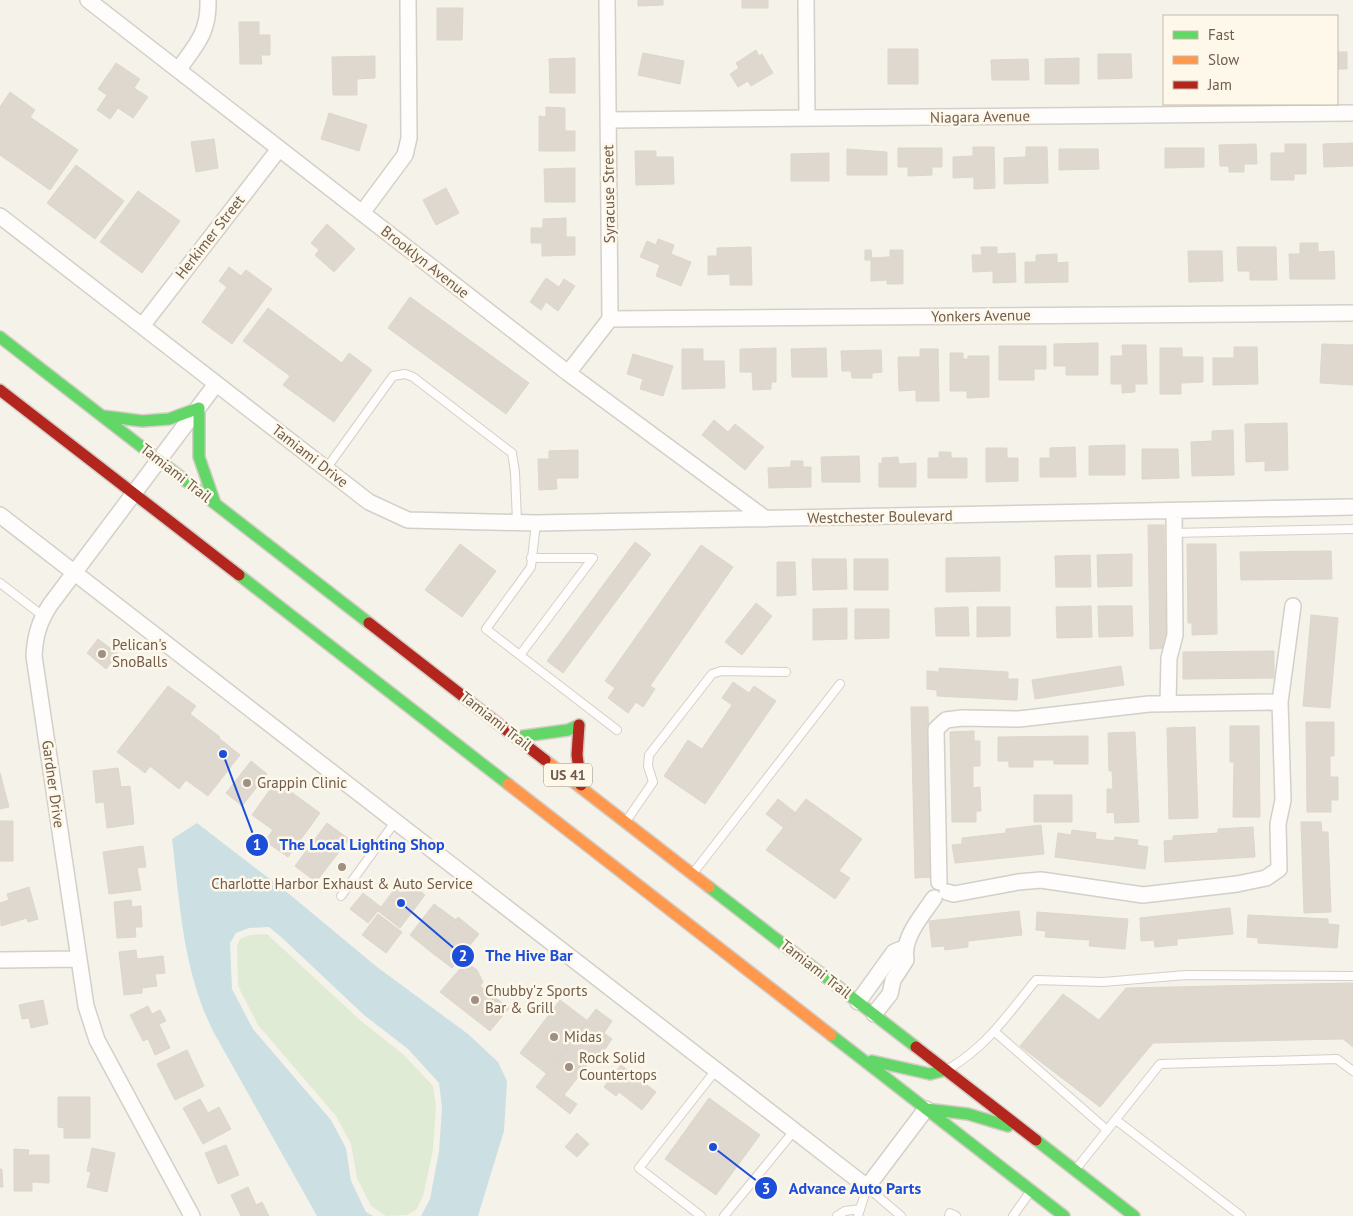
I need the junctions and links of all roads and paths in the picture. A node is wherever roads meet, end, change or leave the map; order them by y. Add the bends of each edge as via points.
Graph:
1 (88, 0) edge
2 (208, 0) edge
3 (408, 0) edge
4 (607, 0) edge
5 (806, 0) edge
6 (178, 70) junction
7 (1353, 113) edge
8 (807, 118) junction
9 (608, 120) junction
10 (279, 149) junction
11 (362, 213) junction
12 (0, 216) edge
13 (1353, 312) edge
14 (610, 319) junction
15 (142, 326) junction
16 (0, 337) edge
17 (568, 373) junction
18 (216, 384) junction
19 (0, 390) edge
20 (199, 408) junction
21 (102, 416) junction
22 (159, 460) junction
23 (326, 469) junction
24 (133, 493) junction
25 (216, 504) junction
26 (1353, 507) edge
27 (1174, 511) junction
28 (0, 515) edge
29 (766, 519) junction
30 (408, 520) joint
31 (516, 522) junction
32 (536, 523) junction
33 (1353, 530) edge
34 (1174, 533) junction
35 (531, 558) junction
36 (75, 572) junction
37 (0, 583) edge
38 (1293, 606) dead end
39 (43, 616) junction
40 (520, 656) junction
41 (786, 672) dead end
42 (840, 684) dead end
43 (1280, 702) junction
44 (1168, 704) junction
45 (585, 717) junction
46 (618, 730) dead end
47 (517, 737) junction
48 (581, 785) junction
49 (395, 822) junction
50 (625, 822) junction
51 (692, 874) junction
52 (940, 891) junction
53 (341, 896) dead end
54 (904, 948) junction
55 (78, 959) junction
56 (0, 960) edge
57 (1353, 976) edge
58 (858, 1002) junction
59 (874, 1014) junction
60 (995, 1032) junction
61 (861, 1058) junction
62 (716, 1070) junction
63 (946, 1070) junction
64 (1353, 1071) edge
65 (926, 1109) junction
66 (1116, 1120) junction
67 (1107, 1130) junction
68 (794, 1131) junction
69 (1024, 1131) junction
70 (1075, 1170) junction
71 (867, 1187) junction
72 (1031, 1191) junction
73 (859, 1212) edge
74 (192, 1216) edge
75 (701, 1216) edge
76 (724, 1216) edge
77 (837, 1216) edge
78 (901, 1216) edge
79 (949, 1216) edge
80 (956, 1216) edge
81 (1013, 1216) edge
82 (1064, 1216) edge
83 (1134, 1216) edge
84 (1241, 1216) edge

1 - 6 street, Brooklyn Avenue
2 - 6 street via 204,34
3 - 11 street via 409,138 405,156
4 - 9 street, Syracuse Street
5 - 8 street
6 - 10 street, Brooklyn Avenue
7 - 8 street, Niagara Avenue
8 - 9 street, Niagara Avenue
9 - 14 street, Syracuse Street
10 - 11 street, Brooklyn Avenue
10 - 15 street, Herkimer Street
11 - 17 street, Brooklyn Avenue
12 - 15 street
13 - 14 street, Yonkers Avenue
14 - 17 street
15 - 18 street
16 - 21 main road, Tamiami Trail / US 41
17 - 29 street, Brooklyn Avenue
18 - 20 street, Gardner Drive
18 - 23 street, Tamiami Drive
19 - 24 main road, US 41
20 - 21 main road via 169,419 142,421
20 - 22 street, Gardner Drive
20 - 25 main road via 196,442 199,462
21 - 22 main road, Tamiami Trail / US 41
22 - 24 street, Gardner Drive
22 - 25 main road, Tamiami Trail / US 41
23 - 30 street, Tamiami Drive via 369,502
23 - 31 lane via 393,376 405,374 512,453
24 - 36 street, Gardner Drive
24 - 61 main road, US 41
25 - 47 main road, Tamiami Trail / US 41
26 - 27 street, Westchester Boulevard
27 - 29 street, Westchester Boulevard
27 - 34 street
28 - 36 street
29 - 32 street, Westchester Boulevard
30 - 31 street, Westchester Boulevard
31 - 32 street, Westchester Boulevard
32 - 35 lane
33 - 34 lane
34 - 44 street via 1175,635 1169,658
35 - 40 lane via 531,567 486,629
35 - 40 lane via 593,558
36 - 39 street, Gardner Drive
36 - 49 street
37 - 39 lane
38 - 43 street
39 - 55 street, Gardner Drive via 35,638 34,656
40 - 45 lane
41 - 50 lane via 721,671 712,674 650,755 648,766 653,782
42 - 51 lane
43 - 44 street
43 - 52 street via 1283,800 1278,824 1279,869 1266,878 1143,895 1041,880 954,894
44 - 52 street via 1019,719 946,720 936,729
45 - 46 lane
45 - 47 main road via 559,731
45 - 48 main road via 576,737 576,764
47 - 48 main road, Tamiami Trail / US 41
48 - 50 main road, Tamiami Trail / US 41
49 - 53 lane
49 - 62 street
50 - 51 main road, Tamiami Trail / US 41
51 - 58 main road, Tamiami Trail / US 41
52 - 54 street via 916,924
54 - 58 street via 894,952
54 - 59 street via 906,960 893,980 890,994
55 - 56 street
55 - 74 street, Gardner Drive via 86,1006 97,1040
57 - 60 lane via 1186,976 1103,982 1036,980
58 - 59 main road, Tamiami Trail / US 41
59 - 63 main road, Tamiami Trail / US 41
60 - 63 lane via 972,1054
60 - 67 lane
61 - 63 main road via 913,1072 930,1074
61 - 65 main road, US 41
62 - 68 street
62 - 75 lane via 638,1168
63 - 69 main road, Tamiami Trail / US 41
64 - 66 lane via 1337,1058 1160,1064
65 - 69 main road via 971,1114
65 - 71 street
65 - 72 main road, US 41
66 - 67 lane
66 - 84 lane
67 - 70 lane
68 - 71 street
68 - 76 lane
69 - 70 main road, Tamiami Trail / US 41
70 - 83 main road, Tamiami Trail / US 41
71 - 73 lane
71 - 78 lane
72 - 81 lane
72 - 82 main road, US 41
73 - 77 lane via 844,1211
79 - 80 lane via 950,1213

